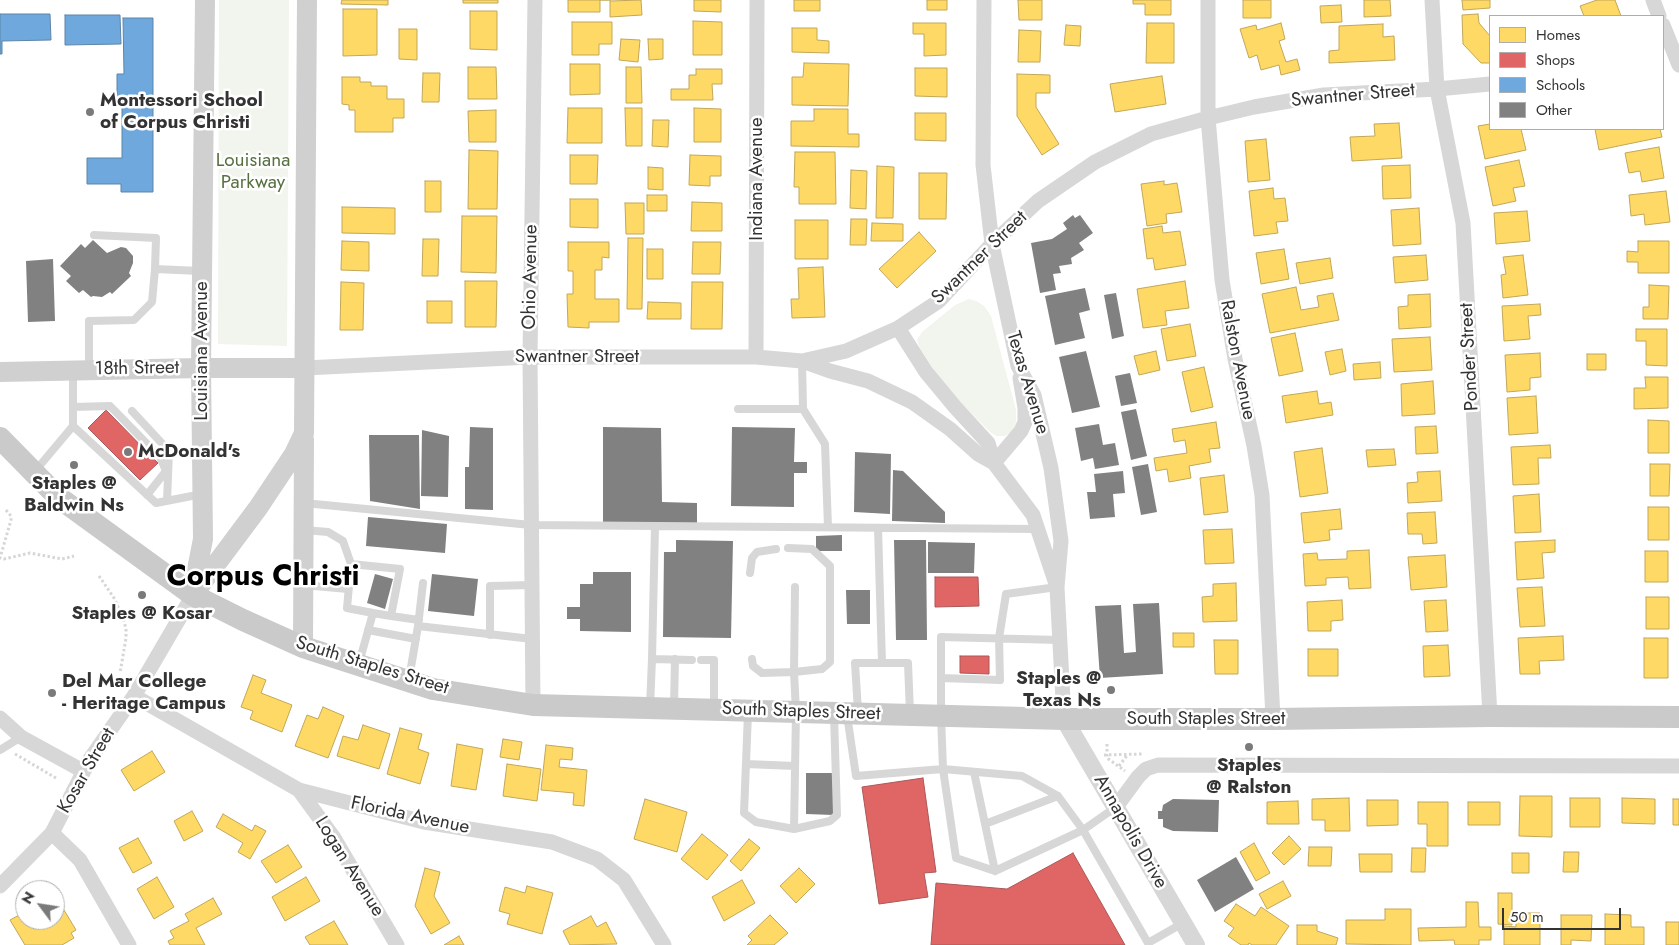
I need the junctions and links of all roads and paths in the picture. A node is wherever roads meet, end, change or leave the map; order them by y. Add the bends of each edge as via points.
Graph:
1 (205, 0) edge
2 (306, 0) edge
3 (535, 0) edge
4 (757, 0) edge
5 (984, 0) edge
6 (1208, 0) edge
7 (1432, 0) edge
8 (1652, 0) edge
9 (1659, 15) edge
10 (1664, 28) edge
11 (1675, 62) edge
12 (1489, 84) edge
13 (1437, 89) junction
14 (1208, 118) junction
15 (94, 235) dead end
16 (992, 244) junction
17 (155, 269) junction
18 (202, 271) junction
19 (898, 328) junction
20 (530, 357) junction
21 (756, 357) junction
22 (802, 361) junction
23 (1018, 366) junction
24 (202, 368) junction
25 (305, 368) junction
26 (81, 370) junction
27 (0, 372) edge
28 (73, 407) junction
29 (738, 409) dead end
30 (803, 409) junction
31 (132, 411) dead end
32 (73, 426) junction
33 (304, 433) junction
34 (0, 439) edge
35 (994, 463) junction
36 (34, 472) junction
37 (202, 494) junction
38 (147, 495) junction
39 (168, 501) junction
40 (304, 503) junction
41 (6, 510) dead end
42 (532, 525) junction
43 (655, 526) junction
44 (828, 527) junction
45 (878, 528) junction
46 (1038, 529) junction
47 (304, 530) junction
48 (788, 548) dead end
49 (776, 549) dead end
50 (74, 556) dead end
51 (351, 564) junction
52 (750, 573) dead end
53 (99, 576) dead end
54 (423, 583) dead end
55 (303, 585) junction
56 (532, 585) junction
57 (795, 587) dead end
58 (1057, 587) junction
59 (348, 589) junction
60 (192, 594) junction
61 (373, 613) junction
62 (391, 616) junction
63 (418, 623) junction
64 (368, 630) junction
65 (490, 635) junction
66 (999, 638) junction
67 (416, 639) junction
68 (532, 639) junction
69 (1060, 640) junction
70 (303, 647) junction
71 (652, 659) junction
72 (752, 659) dead end
73 (675, 660) junction
74 (692, 660) dead end
75 (701, 660) dead end
76 (882, 662) junction
77 (358, 665) junction
78 (794, 672) junction
79 (120, 673) dead end
80 (941, 678) junction
81 (408, 681) junction
82 (134, 696) junction
83 (533, 705) junction
84 (650, 708) junction
85 (674, 708) junction
86 (714, 710) junction
87 (748, 710) junction
88 (796, 712) junction
89 (846, 713) junction
90 (910, 715) junction
91 (940, 716) junction
92 (1490, 716) junction
93 (1679, 717) edge
94 (0, 718) edge
95 (1064, 719) junction
96 (1274, 720) junction
97 (21, 737) junction
98 (1107, 744) dead end
99 (2, 749) edge
100 (1128, 754) dead end
101 (746, 764) junction
102 (795, 766) junction
103 (1119, 766) junction
104 (1679, 766) edge
105 (943, 769) junction
106 (83, 771) junction
107 (974, 772) junction
108 (1126, 772) dead end
109 (56, 778) dead end
110 (299, 790) junction
111 (1058, 796) junction
112 (1116, 807) junction
113 (985, 824) junction
114 (794, 828) junction
115 (1083, 830) junction
116 (52, 833) junction
117 (995, 871) junction
118 (0, 886) edge
119 (1183, 923) junction
120 (1149, 944) edge
121 (129, 945) edge
122 (397, 945) edge
123 (664, 945) edge
124 (1196, 945) edge

1 - 18 main road, Louisiana Avenue
2 - 25 main road
3 - 20 street, Ohio Avenue
4 - 21 street, Indiana Avenue
5 - 16 street, Texas Avenue via 983,165
6 - 14 street, Ralston Avenue
7 - 13 street, Ponder Street
8 - 9 street
10 - 11 street
12 - 13 street, Swantner Street
13 - 14 street, Swantner Street via 1324,95
13 - 92 street, Ponder Street via 1463,223
14 - 16 street, Swantner Street via 1151,134 1095,162 1038,201
14 - 96 street, Ralston Avenue via 1222,280 1262,495
15 - 17 lane via 156,238
16 - 19 street, Swantner Street via 938,301
16 - 23 street, Texas Avenue
17 - 18 lane
17 - 26 lane via 152,302 134,320 89,321
18 - 24 main road, Louisiana Avenue
19 - 22 street, Swantner Street via 846,351
19 - 35 street, Texas Avenue via 926,372 988,443
20 - 21 street, Swantner Street
20 - 25 street, Swantner Street
20 - 42 street, Ohio Avenue
21 - 22 street, Swantner Street
22 - 30 lane
22 - 35 street, Texas Avenue via 868,381 912,402
23 - 35 street via 1025,422
23 - 58 street, Texas Avenue via 1034,395 1051,468 1060,541
24 - 25 main road, 18th Street
24 - 26 main road, 18th Street
24 - 37 main road, Louisiana Avenue
25 - 33 main road
26 - 27 main road, 18th Street
26 - 28 lane
28 - 32 lane
28 - 38 lane via 110,406 160,457 166,470
29 - 30 lane
30 - 44 lane via 824,444
31 - 39 lane via 169,451
32 - 36 lane
32 - 38 lane
33 - 40 main road
33 - 60 main road via 258,508
34 - 36 main road, South Staples Street
35 - 46 street, Texas Avenue via 1033,515
36 - 60 main road, South Staples Street via 58,498
37 - 39 lane
37 - 60 main road, Louisiana Avenue via 202,539
38 - 39 lane via 156,503
40 - 42 lane
40 - 47 main road
41 - 50 path via 11,520 0,558 30,553 62,559
42 - 43 lane
42 - 56 street, Ohio Avenue
43 - 44 lane
43 - 71 lane
44 - 45 lane
45 - 46 lane
45 - 76 lane
46 - 58 street, Texas Avenue
47 - 51 lane via 328,532 343,541
47 - 55 main road
48 - 78 lane via 812,550 830,566 830,662 822,669
49 - 52 lane via 757,552 752,558
51 - 59 lane
51 - 62 lane via 400,569
53 - 79 path via 114,598 126,629
54 - 63 lane
55 - 59 lane
55 - 70 main road
56 - 65 lane via 490,586
56 - 68 street, Ohio Avenue
57 - 78 lane
58 - 66 lane via 1006,594
58 - 69 street, Texas Avenue
59 - 61 lane via 347,608
60 - 70 main road, South Staples Street
60 - 82 street, Kosar Street
61 - 62 lane
61 - 64 lane
62 - 63 lane
63 - 65 lane
63 - 67 lane
64 - 67 lane
64 - 77 lane
65 - 68 lane
66 - 69 lane
66 - 80 lane via 941,637
66 - 80 lane via 1000,680
67 - 81 lane
68 - 83 street, Ohio Avenue
69 - 95 street, Texas Avenue
70 - 77 main road, South Staples Street
71 - 73 lane
71 - 84 lane
72 - 78 lane via 753,666 762,673
73 - 74 lane
73 - 85 lane
75 - 86 lane via 714,660
76 - 89 lane via 855,663
76 - 90 lane via 908,663
77 - 81 main road, South Staples Street
78 - 88 lane
80 - 91 lane
81 - 83 main road, South Staples Street via 433,690
82 - 106 street, Kosar Street
82 - 110 street, Florida Avenue
83 - 84 main road, South Staples Street
84 - 85 main road, South Staples Street
85 - 86 main road, South Staples Street
86 - 87 main road, South Staples Street
87 - 88 main road, South Staples Street
87 - 101 lane
88 - 89 main road, South Staples Street
88 - 102 lane
89 - 90 main road, South Staples Street
89 - 105 lane via 856,776
89 - 114 lane via 836,815 830,821
90 - 91 main road, South Staples Street
91 - 95 main road, South Staples Street
91 - 105 lane
92 - 93 main road, South Staples Street
92 - 96 main road, South Staples Street
94 - 97 street
95 - 96 main road, South Staples Street
95 - 112 street, Annapolis Drive
97 - 99 lane
97 - 106 street
98 - 103 path via 1107,758
99 - 109 path
100 - 103 path
101 - 102 lane
101 - 114 lane via 744,813 756,822
102 - 114 lane
103 - 108 path
104 - 112 street via 1158,764 1146,768
105 - 107 lane
105 - 117 lane via 956,858
106 - 116 street, Kosar Street
107 - 111 lane via 1022,776
107 - 113 lane
110 - 122 street, Logan Avenue via 334,838
110 - 123 street, Florida Avenue via 424,822 552,842 597,859 624,880
111 - 113 lane
111 - 115 lane
112 - 115 lane
112 - 119 street, Annapolis Drive
113 - 117 lane
115 - 117 lane
115 - 120 lane
116 - 118 street, Kosar Street
116 - 121 street via 80,860
119 - 120 lane
119 - 124 street, Annapolis Drive

